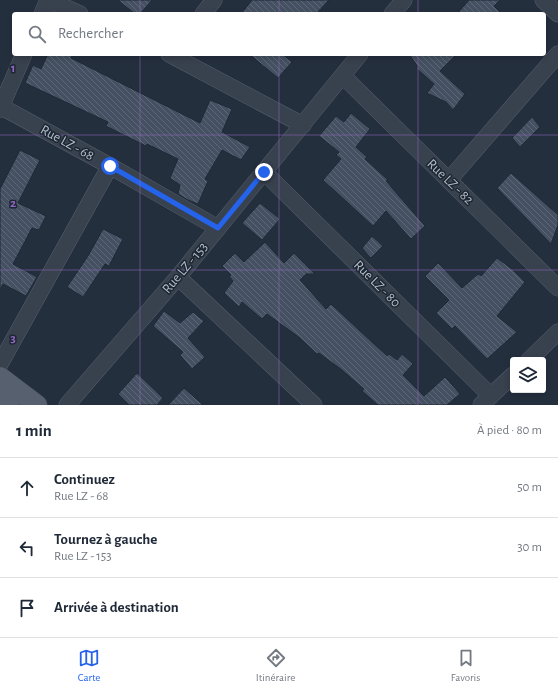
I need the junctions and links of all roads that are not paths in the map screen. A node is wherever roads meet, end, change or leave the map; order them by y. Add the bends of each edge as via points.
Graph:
1 (48, 0) edge
2 (214, 0) edge
3 (404, 0) edge
4 (543, 0) edge
5 (43, 12) edge
6 (75, 12) edge
7 (205, 12) edge
8 (394, 12) edge
9 (558, 14) edge
10 (558, 54) edge
11 (23, 56) edge
12 (174, 56) edge
13 (358, 56) edge
14 (343, 76) junction
15 (0, 107) edge
16 (303, 125) junction
17 (110, 166) junction
18 (264, 172) junction
19 (449, 180) junction
20 (218, 228) junction
21 (178, 277) junction
22 (558, 288) edge
23 (558, 332) edge
24 (532, 357) edge
25 (0, 364) edge
26 (0, 377) edge
27 (510, 378) edge
28 (0, 398) edge
29 (486, 401) edge
30 (9, 405) edge
31 (36, 405) edge
32 (67, 405) edge
33 (314, 405) edge

1 - 5 street
1 - 6 street
2 - 7 street
3 - 8 street
4 - 9 street
10 - 19 street
11 - 15 street
12 - 16 street
13 - 14 street, Rue LZ - 153
14 - 16 street, Rue LZ - 153
14 - 19 street, Rue LZ - 82
15 - 17 street, Rue LZ - 68
16 - 18 street, Rue LZ - 153
17 - 20 street, Rue LZ - 68
17 - 25 street
18 - 20 street, Rue LZ - 153
18 - 29 street, Rue LZ - 80
19 - 22 street, Rue LZ - 82
20 - 21 street, Rue LZ - 153
21 - 32 street, Rue LZ - 153
21 - 33 street
23 - 24 street
26 - 31 main road
27 - 29 street
28 - 30 main road

